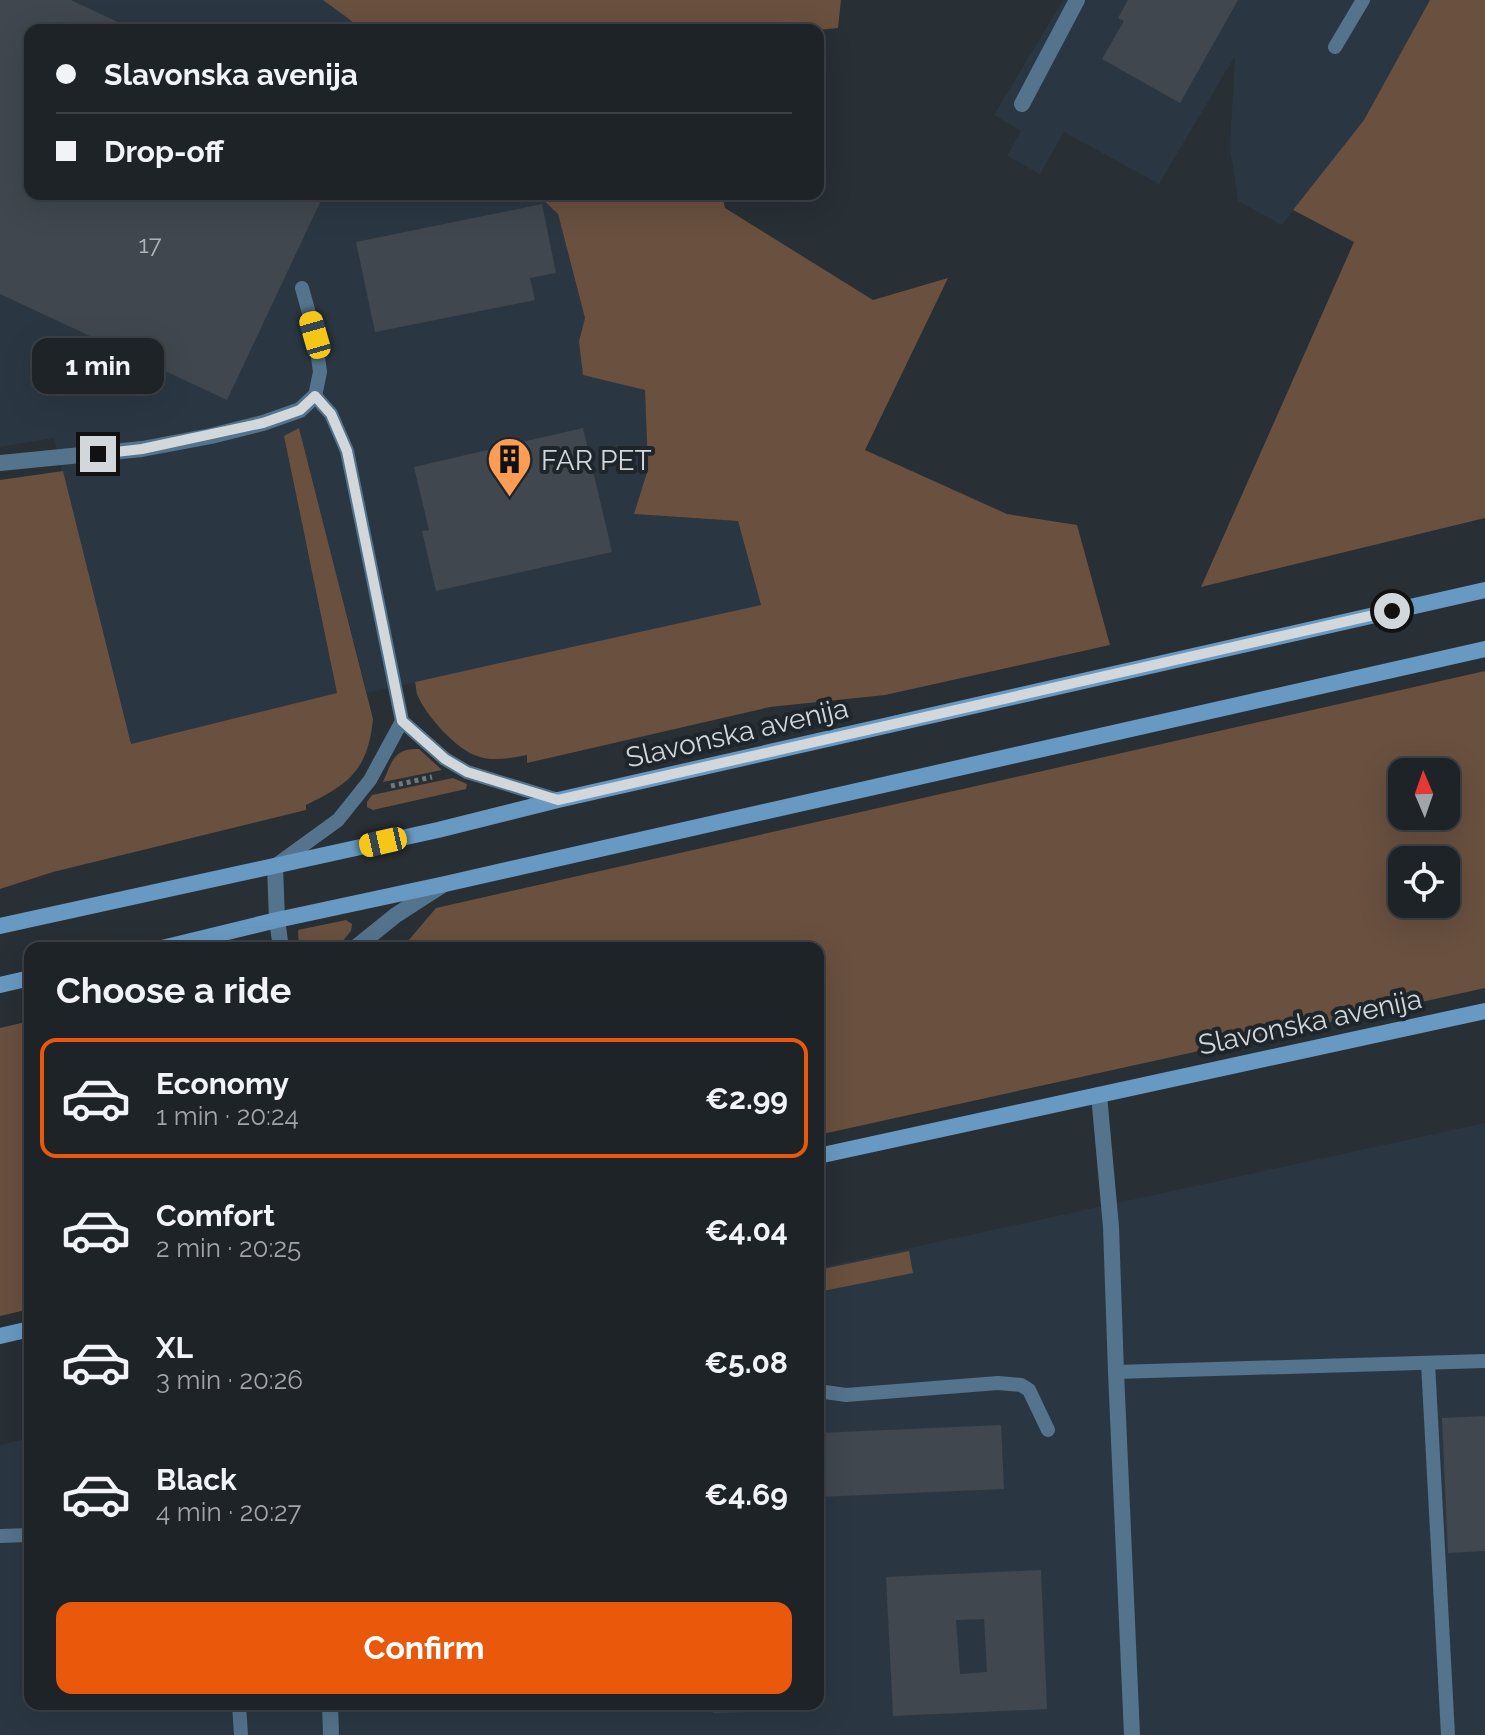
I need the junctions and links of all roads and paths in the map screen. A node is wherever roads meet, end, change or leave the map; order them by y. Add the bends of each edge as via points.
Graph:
1 (1077, 0) edge
2 (1363, 0) edge
3 (1335, 47) dead end
4 (1022, 104) dead end
5 (302, 288) dead end
6 (315, 396) junction
7 (0, 463) edge
8 (1485, 590) edge
9 (1485, 649) edge
10 (402, 721) junction
11 (433, 777) dead end
12 (378, 789) dead end
13 (558, 800) junction
14 (275, 866) junction
15 (445, 884) junction
16 (277, 920) junction
17 (0, 926) edge
18 (187, 942) edge
19 (280, 942) edge
20 (362, 942) edge
21 (24, 979) edge
22 (0, 985) edge
23 (1485, 1011) edge
24 (1099, 1095) junction
25 (824, 1155) edge
26 (24, 1330) edge
27 (0, 1336) edge
28 (1485, 1361) edge
29 (1428, 1363) junction
30 (1116, 1372) junction
31 (824, 1392) edge
32 (1048, 1430) dead end
33 (24, 1535) edge
34 (0, 1536) edge
35 (239, 1710) edge
36 (330, 1710) edge
37 (241, 1735) edge
38 (331, 1735) edge
39 (1132, 1735) edge
40 (1448, 1735) edge

1 - 4 street
2 - 3 lane
5 - 6 lane via 320,372
6 - 7 street via 300,410 211,436 142,449
6 - 10 lane via 331,414 347,451
8 - 13 main road, Slavonska avenija
9 - 15 main road
10 - 13 lane via 467,772
10 - 14 lane via 370,780 338,820
11 - 12 path
13 - 14 main road, Slavonska avenija
14 - 16 street
14 - 17 main road, Slavonska avenija
15 - 16 main road
15 - 20 street
16 - 18 main road
16 - 19 street
21 - 22 main road
23 - 24 main road, Slavonska avenija
24 - 25 main road, Slavonska avenija
24 - 30 street
26 - 27 main road
28 - 29 lane
29 - 30 lane
29 - 40 lane
30 - 39 street
31 - 32 lane via 1021,1385 1029,1390
33 - 34 lane
35 - 37 lane
36 - 38 street

